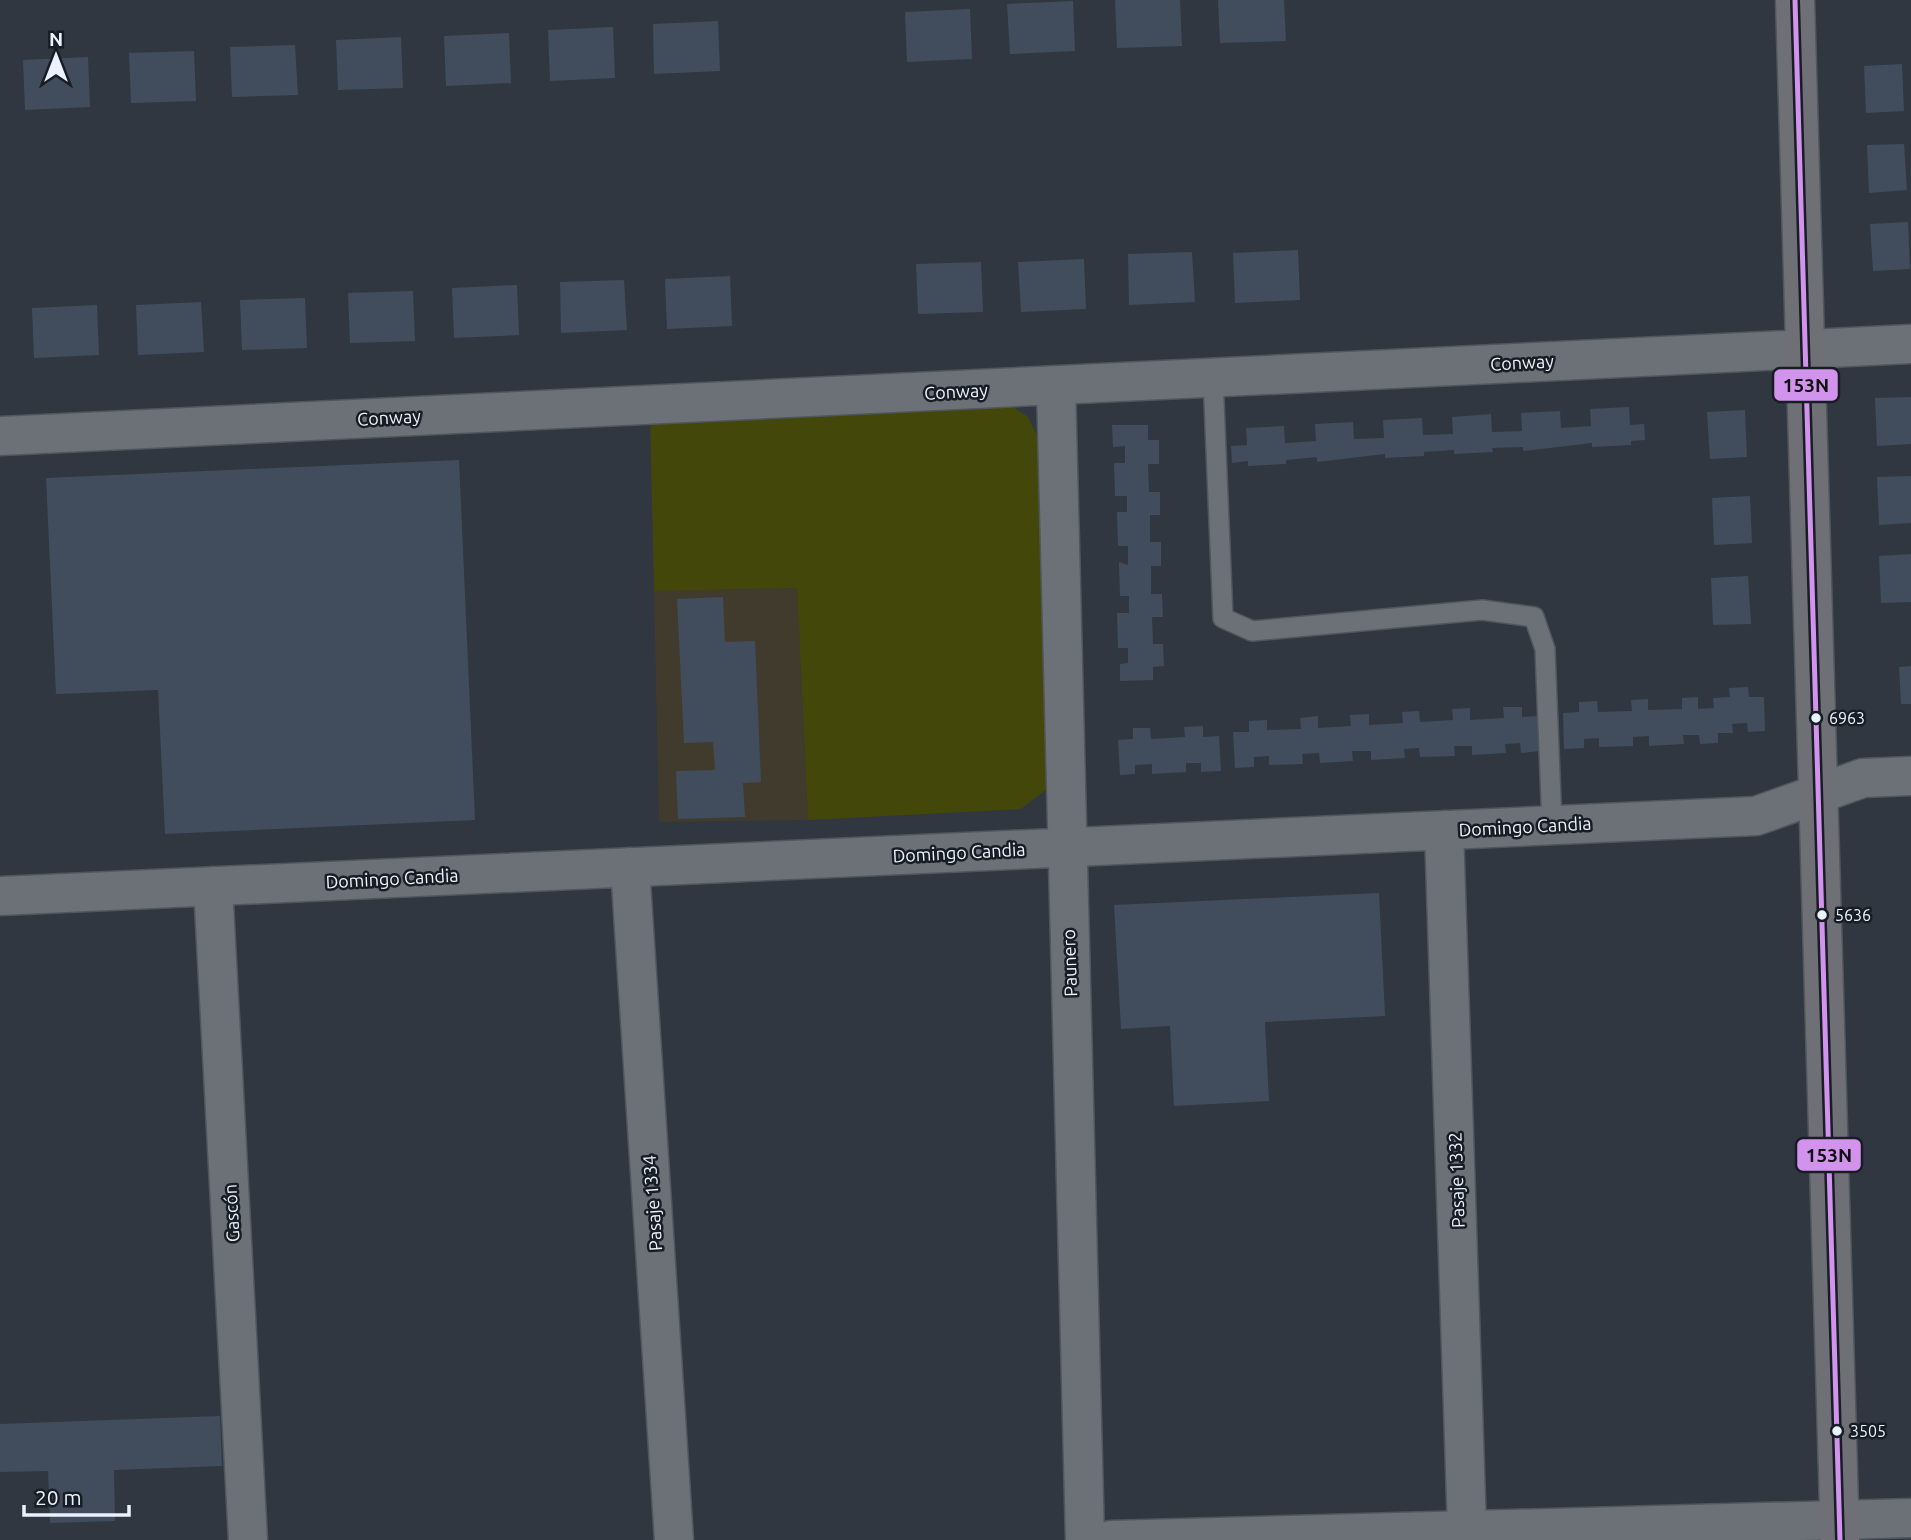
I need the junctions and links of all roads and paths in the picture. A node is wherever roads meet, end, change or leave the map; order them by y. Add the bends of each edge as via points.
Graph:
1 (1795, 0) edge
2 (1911, 344) edge
3 (1805, 348) junction
4 (1213, 377) junction
5 (1056, 386) junction
6 (0, 436) edge
7 (1911, 776) edge
8 (1818, 793) junction
9 (1552, 825) junction
10 (1444, 830) junction
11 (1066, 848) junction
12 (630, 867) junction
13 (214, 886) junction
14 (0, 896) edge
15 (1911, 1518) edge
16 (1467, 1530) junction
17 (1840, 1530) edge
18 (248, 1540) edge
19 (674, 1540) edge
20 (1085, 1540) edge
21 (1111, 1540) edge

1 - 3 street
2 - 3 street, Conway
3 - 4 street, Conway
3 - 8 street
4 - 5 street, Conway
4 - 9 lane via 1223,618 1252,631 1482,610 1534,617 1545,649
5 - 6 street, Conway
5 - 11 street, Paunero
7 - 8 street, Domingo Candia via 1863,778
8 - 9 street, Domingo Candia via 1756,816
8 - 17 street
9 - 10 street, Domingo Candia
10 - 11 street, Domingo Candia
10 - 16 street, Pasaje 1332
11 - 12 street, Domingo Candia
11 - 20 street, Paunero
12 - 13 street, Domingo Candia
12 - 19 street, Pasaje 1334
13 - 14 street, Domingo Candia
13 - 18 street, Gascón
15 - 17 street
16 - 17 street
16 - 21 street

